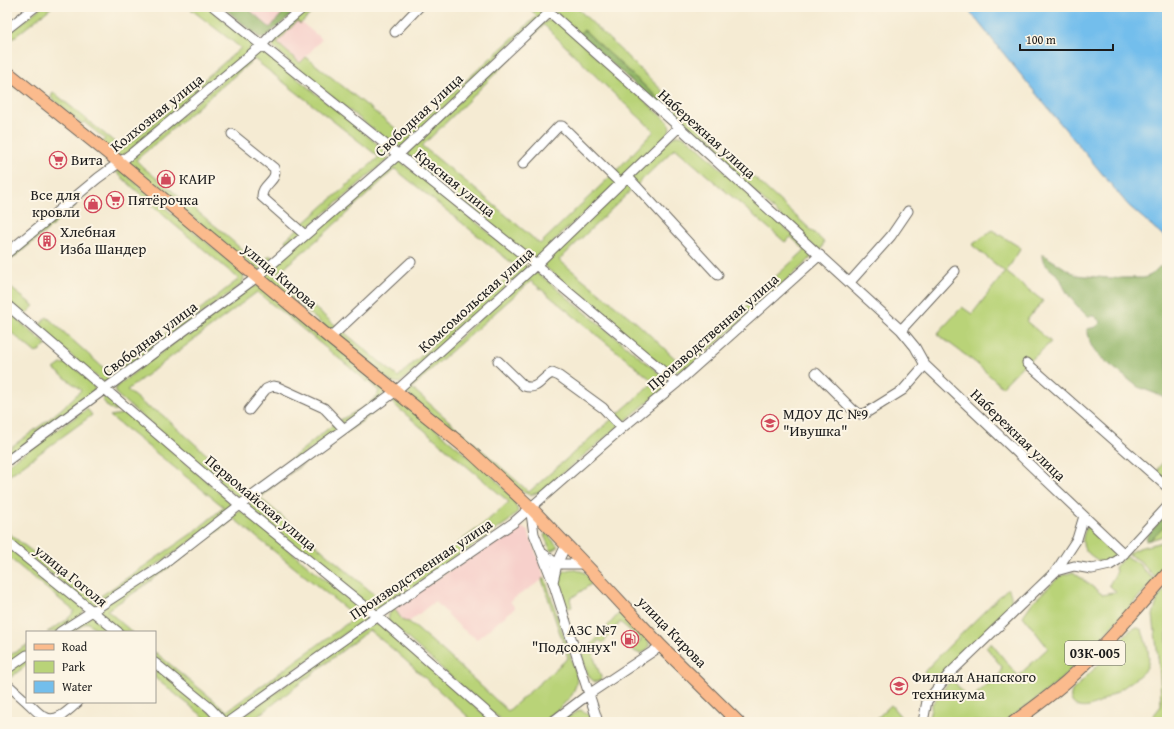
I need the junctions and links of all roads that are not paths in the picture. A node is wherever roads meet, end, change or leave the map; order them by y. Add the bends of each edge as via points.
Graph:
1 (35, 7) edge
2 (214, 7) edge
3 (304, 7) edge
4 (419, 7) edge
5 (547, 10) edge
6 (7, 29) edge
7 (395, 32) dead end
8 (262, 45) junction
9 (7, 72) edge
10 (679, 127) junction
11 (232, 134) dead end
12 (398, 155) junction
13 (119, 162) junction
14 (523, 164) dead end
15 (628, 177) junction
16 (621, 184) junction
17 (908, 211) dead end
18 (305, 235) junction
19 (7, 252) edge
20 (820, 255) junction
21 (411, 262) dead end
22 (536, 265) junction
23 (955, 271) dead end
24 (718, 275) dead end
25 (257, 277) junction
26 (850, 282) junction
27 (7, 305) edge
28 (901, 330) junction
29 (330, 338) junction
30 (498, 361) dead end
31 (1028, 363) dead end
32 (925, 365) junction
33 (816, 373) dead end
34 (677, 383) junction
35 (106, 390) junction
36 (396, 391) junction
37 (249, 410) dead end
38 (622, 428) junction
39 (344, 429) junction
40 (7, 462) edge
41 (1167, 487) edge
42 (240, 505) junction
43 (1167, 507) edge
44 (530, 508) junction
45 (1084, 516) junction
46 (545, 524) junction
47 (534, 534) junction
48 (7, 542) edge
49 (566, 545) junction
50 (540, 552) junction
51 (1124, 554) junction
52 (557, 564) junction
53 (584, 564) junction
54 (1056, 571) junction
55 (1167, 574) edge
56 (553, 582) junction
57 (93, 611) junction
58 (376, 616) junction
59 (61, 631) edge
60 (117, 631) edge
61 (662, 646) junction
62 (26, 656) edge
63 (156, 664) edge
64 (7, 669) edge
65 (7, 684) edge
66 (589, 694) junction
67 (26, 701) edge
68 (28, 703) edge
69 (77, 703) edge
70 (223, 722) edge
71 (228, 722) edge
72 (498, 722) edge
73 (552, 722) edge
74 (598, 722) edge
75 (738, 722) edge
76 (923, 722) edge
77 (1014, 722) edge

1 - 6 street
2 - 8 street, Красная улица
3 - 8 street, Колхозная улица
4 - 7 street
5 - 10 street, Набережная улица
5 - 12 street, Свободная улица
8 - 12 street, Красная улица
8 - 13 street, Колхозная улица
9 - 13 main road, улица Кирова
10 - 15 street, Комсомольская улица
10 - 20 street, Набережная улица
11 - 18 street via 274,168 274,178 264,188 262,196
12 - 18 street, Свободная улица
12 - 22 street, Красная улица
13 - 19 street, Колхозная улица
13 - 25 main road, улица Кирова
14 - 16 street via 559,126 562,126
15 - 16 street, Комсомольская улица
15 - 24 street
16 - 22 street, Комсомольская улица
17 - 26 street via 891,236
18 - 25 street, Свободная улица
20 - 26 street, Набережная улица
20 - 34 street, Производственная улица
21 - 29 street
22 - 34 street, Красная улица
22 - 36 street, Комсомольская улица
23 - 28 street
25 - 29 main road, улица Кирова
25 - 35 street, Свободная улица
26 - 28 street, Набережная улица
27 - 35 street, Первомайская улица
28 - 32 street, Набережная улица
29 - 36 main road, улица Кирова
30 - 38 street via 529,388 552,373 559,376 602,408
31 - 41 street
32 - 33 street via 903,390 866,413 860,414
32 - 45 street, Набережная улица
34 - 38 street, Производственная улица
35 - 40 street, Свободная улица
35 - 42 street, Первомайская улица
36 - 39 street, Комсомольская улица
36 - 44 main road, улица Кирова via 471,452
37 - 39 street via 266,389 278,387 324,408
38 - 44 street, Производственная улица
39 - 42 street, Комсомольская улица
42 - 57 street, Комсомольская улица via 159,568
42 - 58 street, Первомайская улица
43 - 51 street
44 - 46 main road, улица Кирова
44 - 47 street
44 - 58 street, Производственная улица via 513,523
45 - 51 street, Набережная улица
45 - 54 street via 1077,539
46 - 47 street via 536,528
46 - 49 main road, улица Кирова
47 - 50 street
48 - 57 street, улица Гоголя
49 - 52 street
49 - 53 main road, улица Кирова
50 - 52 street
50 - 56 street
51 - 54 street via 1110,565 1092,568 1074,566
52 - 53 street
52 - 56 street
53 - 61 main road, улица Кирова
54 - 76 street via 949,674 928,701
55 - 77 main road, 03К-005 via 1067,681
56 - 66 street
57 - 59 street, Комсомольская улица
57 - 60 street, улица Гоголя
58 - 71 street, Производственная улица
58 - 72 street, Первомайская улица
61 - 66 street
61 - 75 main road, улица Кирова
62 - 64 street
63 - 70 street via 210,708
65 - 67 street
66 - 73 street
66 - 74 street
68 - 69 street via 45,718 53,719

